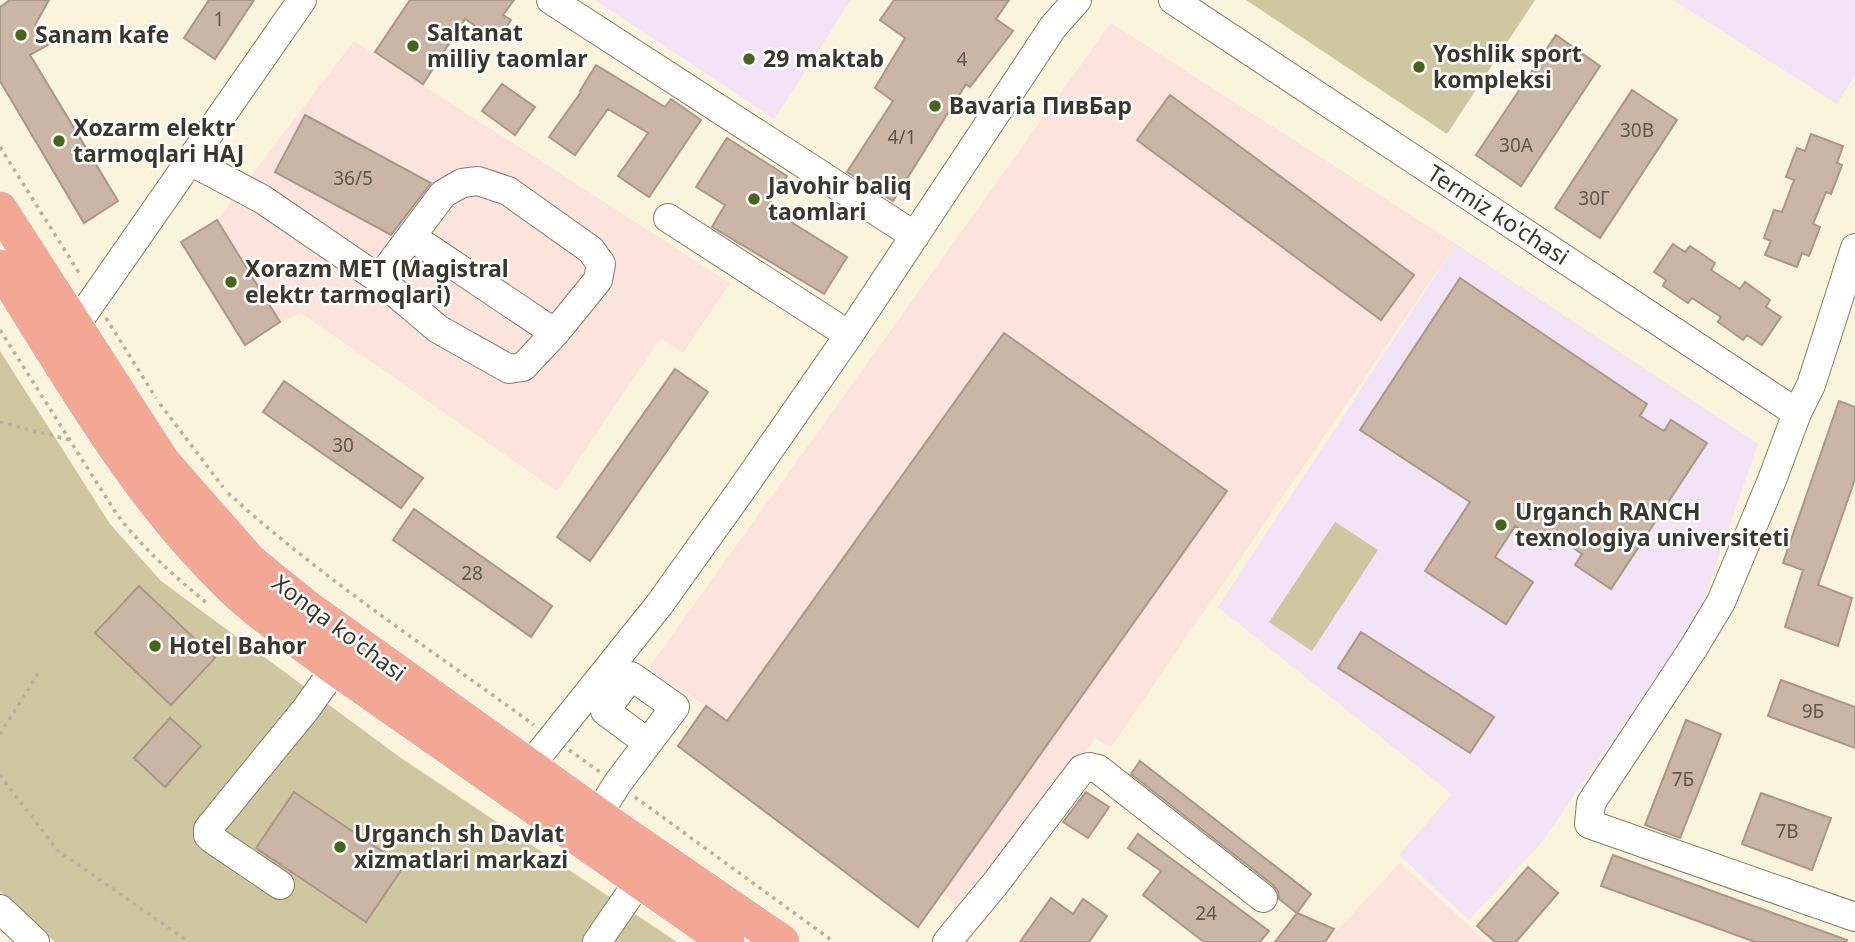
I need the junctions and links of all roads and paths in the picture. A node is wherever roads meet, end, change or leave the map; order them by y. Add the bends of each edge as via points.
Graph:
1 (302, 0) edge
2 (551, 0) edge
3 (1077, 0) edge
4 (1173, 0) edge
5 (0, 147) edge
6 (190, 161) junction
7 (0, 209) edge
8 (668, 218) dead end
9 (915, 236) junction
10 (412, 237) junction
11 (1855, 248) edge
12 (0, 267) edge
13 (379, 279) junction
14 (84, 312) junction
15 (555, 333) junction
16 (849, 335) junction
17 (1797, 413) junction
18 (0, 422) edge
19 (69, 440) dead end
20 (335, 667) junction
21 (41, 669) dead end
22 (0, 734) edge
23 (552, 738) junction
24 (648, 743) dead end
25 (529, 767) junction
26 (0, 775) edge
27 (617, 784) junction
28 (600, 829) junction
29 (639, 881) junction
30 (280, 886) dead end
31 (1263, 898) dead end
32 (0, 909) edge
33 (1855, 917) edge
34 (36, 942) edge
35 (189, 942) edge
36 (597, 942) edge
37 (727, 942) edge
38 (782, 942) edge
39 (834, 942) edge
40 (947, 942) edge

1 - 6 street
2 - 9 street
3 - 9 street via 1053,27
4 - 17 street, Termiz ko'chasi
5 - 14 path via 75,265
6 - 13 street via 262,199
6 - 14 street
7 - 14 main road, Xonqa ko'chasi
8 - 16 street
9 - 16 street
10 - 13 street
10 - 15 street
10 - 15 street via 443,194 462,183 478,181 508,191 591,250 601,264 598,280
11 - 17 street via 1811,385
12 - 20 main road, Xonqa ko'chasi via 137,481 230,586
13 - 15 street via 438,330 509,369 523,367
14 - 23 path via 226,491 259,522
14 - 25 main road, Xonqa ko'chasi via 163,463 250,561 307,608
16 - 23 street via 659,605
17 - 33 street via 1721,602 1591,803 1589,824
18 - 19 path
20 - 28 main road, Xonqa ko'chasi
20 - 30 street via 208,829 212,839
21 - 22 path
23 - 25 street
23 - 27 path
24 - 27 street
25 - 28 main road, Xonqa ko'chasi
26 - 35 path via 57,850
27 - 28 street
27 - 39 path
28 - 29 main road, Xonqa ko'chasi
28 - 38 main road, Xonqa ko'chasi
29 - 36 street
29 - 37 main road, Xonqa ko'chasi
31 - 40 street via 1098,769 1089,767 1082,769
32 - 34 street

